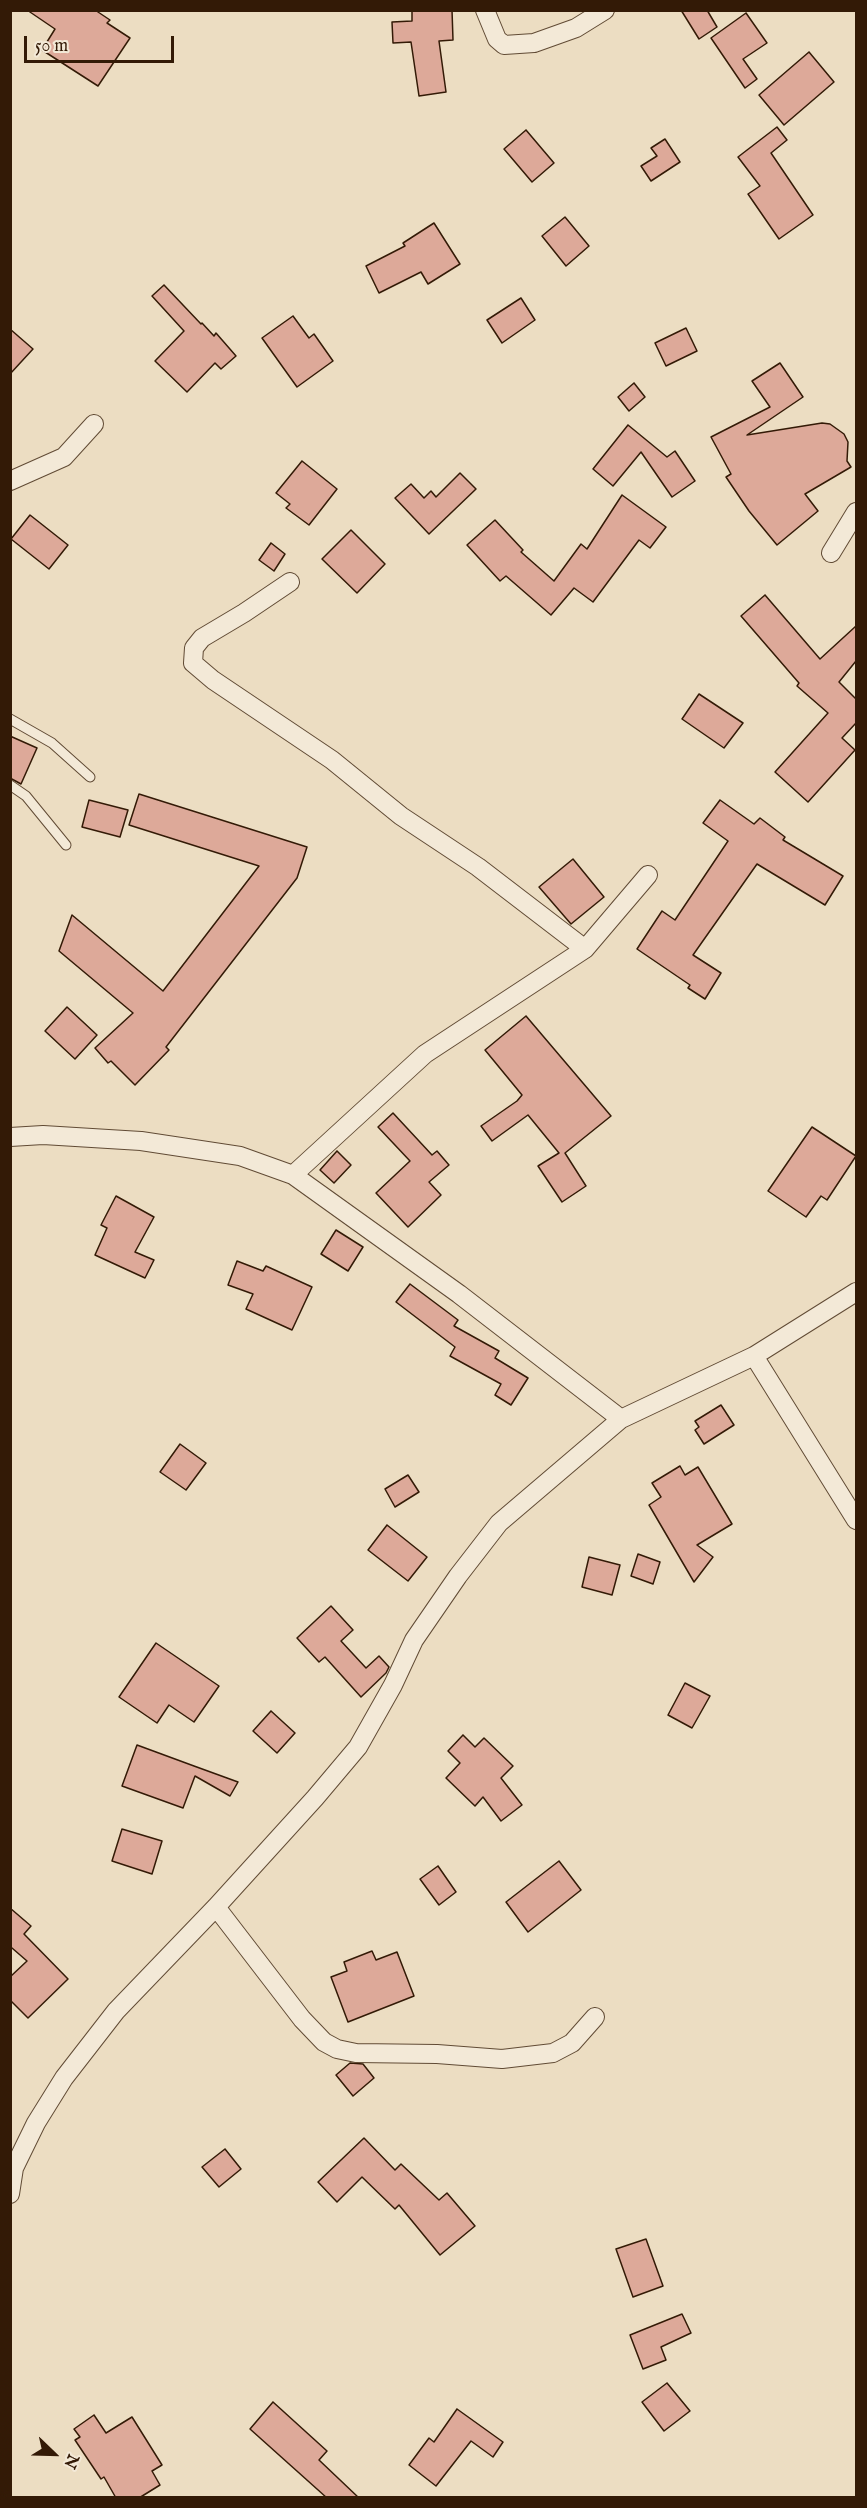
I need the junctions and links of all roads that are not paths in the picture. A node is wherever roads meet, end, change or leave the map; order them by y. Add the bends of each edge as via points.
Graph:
1 (485, 10) edge
2 (605, 10) edge
3 (94, 424) dead end
4 (10, 481) edge
5 (856, 512) edge
6 (831, 553) dead end
7 (290, 582) dead end
8 (10, 719) edge
9 (90, 777) dead end
10 (10, 785) edge
11 (66, 845) dead end
12 (648, 875) dead end
13 (585, 949) junction
14 (10, 1137) edge
15 (293, 1175) junction
16 (856, 1292) edge
17 (754, 1356) junction
18 (621, 1419) junction
19 (856, 1520) edge
20 (216, 1907) junction
21 (595, 2017) dead end
22 (10, 2194) edge

1 - 2 street via 497,39 504,45 534,43 576,28
3 - 4 street via 64,457
5 - 6 street
7 - 13 street via 202,638 194,648 194,663 332,760 401,816 478,867
8 - 9 lane via 52,743
10 - 11 lane via 26,796
12 - 13 street
13 - 15 street via 425,1054
14 - 15 street via 43,1135 141,1141 240,1156
15 - 18 street via 459,1294
16 - 17 street
17 - 18 street
17 - 19 street
18 - 20 street via 499,1523 414,1640 358,1747
20 - 21 street via 302,2019 324,2042 337,2049 502,2059 554,2053 572,2043
20 - 22 street via 116,2011 64,2078 14,2168

